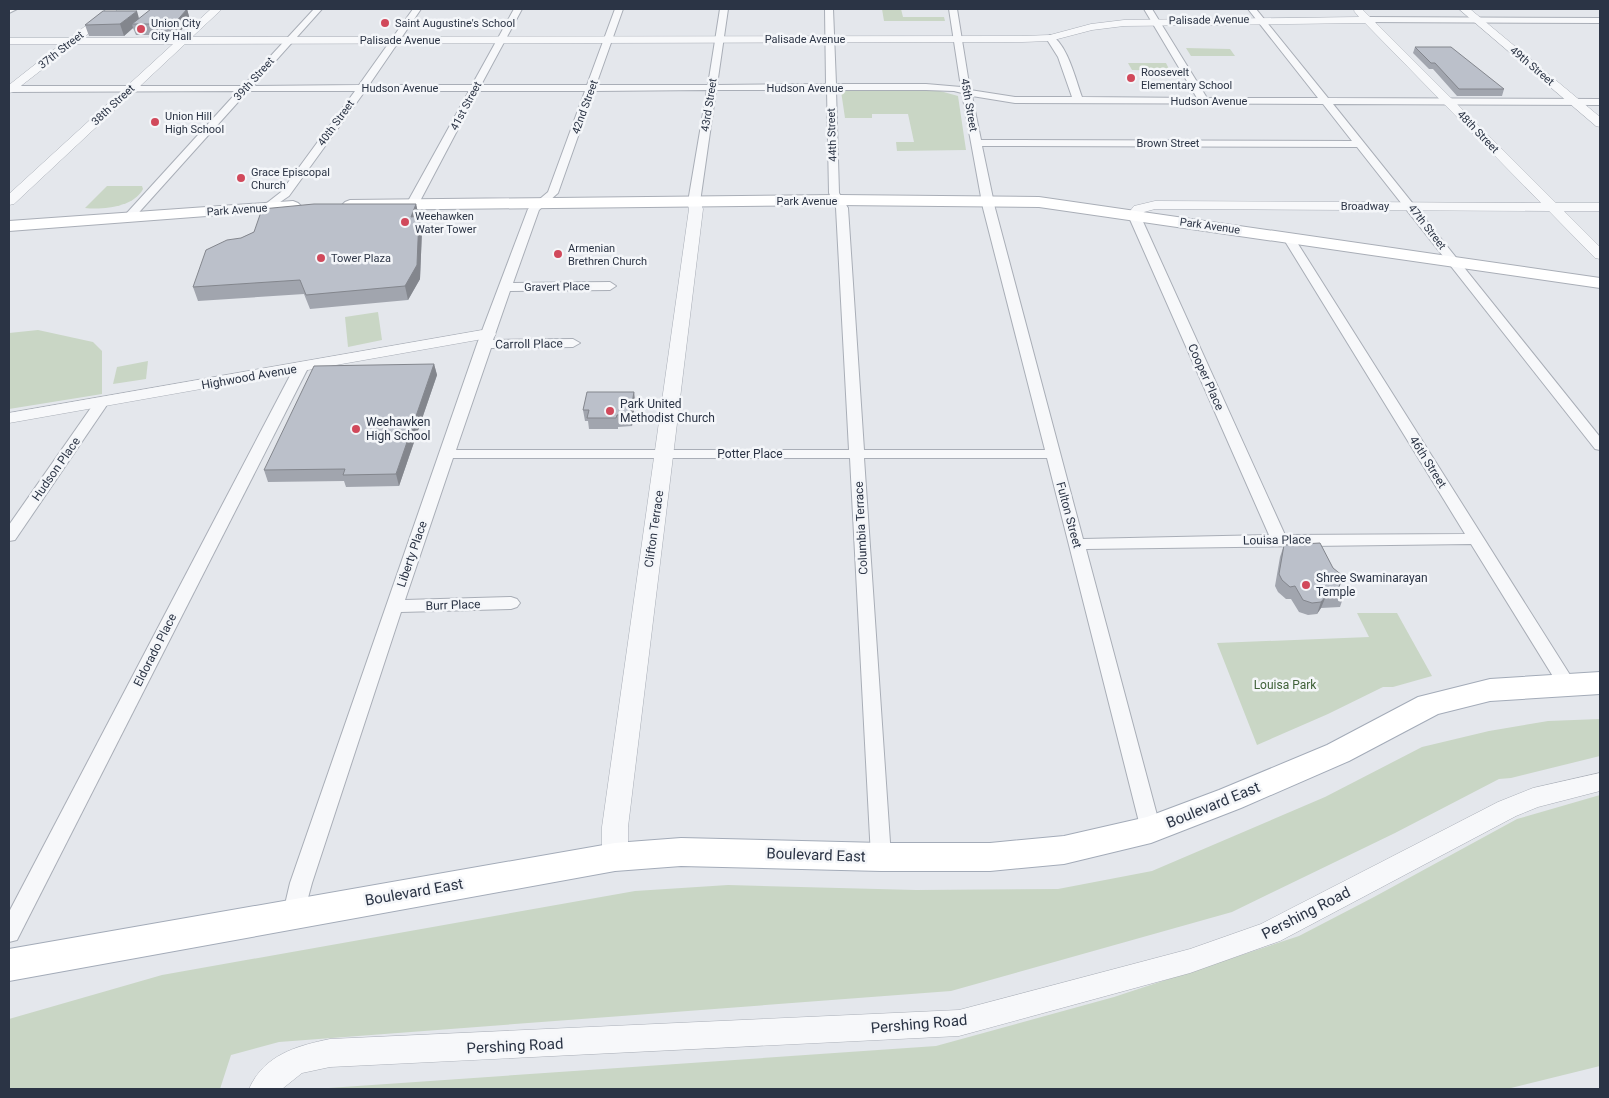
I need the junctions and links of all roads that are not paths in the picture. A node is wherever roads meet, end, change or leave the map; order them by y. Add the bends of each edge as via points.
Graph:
1 (13, 9) edge
2 (113, 9) edge
3 (217, 9) edge
4 (318, 9) edge
5 (417, 9) edge
6 (518, 9) edge
7 (619, 9) edge
8 (724, 9) edge
9 (829, 9) edge
10 (953, 9) edge
11 (1148, 9) edge
12 (1252, 9) edge
13 (1356, 9) edge
14 (1464, 9) edge
15 (9, 12) edge
16 (1572, 12) dead end
17 (1261, 20) junction
18 (1368, 20) junction
19 (1155, 21) junction
20 (1479, 21) junction
21 (1584, 21) junction
22 (1600, 21) edge
23 (1594, 29) dead end
24 (1050, 38) junction
25 (719, 39) junction
26 (829, 39) junction
27 (72, 40) junction
28 (182, 40) junction
29 (289, 40) junction
30 (397, 40) junction
31 (503, 40) junction
32 (608, 40) junction
33 (959, 40) junction
34 (9, 41) edge
35 (130, 88) junction
36 (245, 88) junction
37 (362, 88) junction
38 (476, 88) junction
39 (592, 88) junction
40 (712, 88) junction
41 (831, 88) junction
42 (9, 90) edge
43 (966, 91) junction
44 (1078, 100) junction
45 (1204, 101) junction
46 (1326, 101) junction
47 (1448, 101) junction
48 (1574, 102) junction
49 (1600, 102) edge
50 (1600, 123) edge
51 (976, 143) junction
52 (1360, 144) junction
53 (838, 200) junction
54 (9, 201) edge
55 (988, 201) junction
56 (544, 202) junction
57 (694, 202) junction
58 (413, 203) junction
59 (333, 205) edge
60 (308, 206) edge
61 (1410, 206) junction
62 (1552, 207) junction
63 (1600, 207) edge
64 (267, 208) junction
65 (1134, 215) junction
66 (130, 217) junction
67 (9, 226) edge
68 (1289, 238) junction
69 (1600, 254) edge
70 (1454, 262) junction
71 (1600, 283) edge
72 (610, 286) dead end
73 (505, 287) junction
74 (486, 339) junction
75 (573, 343) dead end
76 (300, 368) junction
77 (102, 402) junction
78 (9, 418) edge
79 (1600, 446) edge
80 (446, 454) junction
81 (665, 454) junction
82 (857, 454) junction
83 (1054, 454) junction
84 (9, 536) edge
85 (1476, 539) junction
86 (1279, 540) junction
87 (1077, 544) junction
88 (511, 603) dead end
89 (394, 606) junction
90 (1600, 684) edge
91 (1568, 686) junction
92 (1600, 782) edge
93 (1150, 830) junction
94 (615, 857) junction
95 (880, 857) junction
96 (294, 913) junction
97 (9, 933) edge
98 (9, 964) edge
99 (264, 1089) edge

1 - 15 street
2 - 27 street, 37th Street
3 - 28 street, 38th Street
4 - 29 street, 39th Street
5 - 30 street, 40th Street
6 - 31 street, 41st Street
7 - 32 street, 42nd Street
8 - 25 street, 43rd Street
9 - 26 street, 44th Street
10 - 33 street, 45th Street
11 - 19 street
12 - 17 street, 47th Street
13 - 18 street, 48th Street
14 - 20 street, 49th Street
16 - 21 street
17 - 18 street, Palisade Avenue
17 - 19 street, Palisade Avenue
17 - 46 street, 47th Street
18 - 20 street, Palisade Avenue
18 - 47 street, 48th Street
19 - 24 street, Palisade Avenue via 1107,24
19 - 45 street
20 - 21 street, Palisade Avenue
20 - 48 street, 49th Street
21 - 22 street, Palisade Avenue
21 - 23 street
24 - 33 street, Palisade Avenue
24 - 44 street via 1064,61
25 - 26 street, Palisade Avenue
25 - 32 street, Palisade Avenue
25 - 40 street, 43rd Street
26 - 33 street, Palisade Avenue
26 - 41 street, 44th Street
27 - 28 street, Palisade Avenue
27 - 34 street, Palisade Avenue
27 - 42 street, 37th Street
28 - 29 street, Palisade Avenue
28 - 35 street, 38th Street
29 - 30 street, Palisade Avenue
29 - 36 street, 39th Street
30 - 31 street, Palisade Avenue
30 - 37 street, 40th Street
31 - 32 street, Palisade Avenue
31 - 38 street, 41st Street
32 - 39 street, 42nd Street
33 - 43 street, 45th Street
35 - 36 street, Hudson Avenue
35 - 42 street, Hudson Avenue
35 - 54 street, 38th Street
36 - 37 street, Hudson Avenue
36 - 66 street, 39th Street
37 - 38 street, Hudson Avenue
37 - 64 street, 40th Street via 285,194
38 - 39 street, Hudson Avenue
38 - 58 street, 41st Street
39 - 40 street, Hudson Avenue
39 - 56 street, 42nd Street via 553,193
40 - 41 street, Hudson Avenue
40 - 57 street, 43rd Street
41 - 43 street, Hudson Avenue via 926,87
41 - 53 street, 44th Street via 834,192
43 - 44 street, Hudson Avenue via 1015,100
43 - 51 street, 45th Street
44 - 45 street, Hudson Avenue
45 - 46 street, Hudson Avenue
46 - 47 street, Hudson Avenue
46 - 52 street, 47th Street
47 - 48 street, Hudson Avenue
47 - 62 street, 48th Street
48 - 49 street, Hudson Avenue
48 - 50 street, 49th Street
51 - 52 street, Brown Street
51 - 55 street, 45th Street
52 - 61 street, 47th Street
53 - 55 main road, Park Avenue
53 - 57 main road, Park Avenue
53 - 82 street, Columbia Terrace via 842,208
55 - 65 main road, Park Avenue via 1039,202
55 - 83 street, Fulton Street
56 - 57 main road, Park Avenue
56 - 58 main road, Park Avenue
56 - 73 street, Liberty Place via 534,209
57 - 81 street, Clifton Terrace via 696,209
58 - 59 main road, Park Avenue
60 - 64 main road, Park Avenue
61 - 62 street, Broadway
61 - 65 street, Broadway via 1155,205 1139,209
61 - 70 street, 47th Street
62 - 63 street, Broadway
62 - 69 street, 48th Street
64 - 66 main road, Park Avenue
65 - 68 main road, Park Avenue
65 - 86 street, Cooper Place
66 - 67 main road, Park Avenue
68 - 70 main road, Park Avenue
68 - 85 street, 46th Street
70 - 71 main road, Park Avenue
70 - 79 street, 47th Street
72 - 73 street, Gravert Place
73 - 74 street, Liberty Place
74 - 75 street, Carroll Place
74 - 76 street, Highwood Avenue
74 - 80 street, Liberty Place
76 - 77 street, Highwood Avenue
76 - 97 street, Eldorado Place
77 - 78 street, Highwood Avenue
77 - 84 street, Hudson Place
80 - 81 street, Potter Place
80 - 89 street, Liberty Place
81 - 82 street, Potter Place
81 - 94 street, Clifton Terrace via 621,778
82 - 83 street, Potter Place
82 - 95 street, Columbia Terrace
83 - 87 street, Fulton Street
85 - 86 street, Louisa Place
85 - 91 street, 46th Street
86 - 87 street, Louisa Place
87 - 93 street, Fulton Street
88 - 89 street, Burr Place
89 - 96 street, Liberty Place via 304,873
90 - 91 main road, Boulevard East
91 - 93 main road, Boulevard East via 1490,690 1429,705 1338,753
92 - 99 street, Pershing Road via 1533,798 1506,809 1270,933 1190,961 959,1023 330,1053 297,1059 283,1067
93 - 95 main road, Boulevard East via 1064,850 990,857
94 - 95 main road, Boulevard East via 681,852
94 - 96 main road, Boulevard East
96 - 98 main road, Boulevard East

